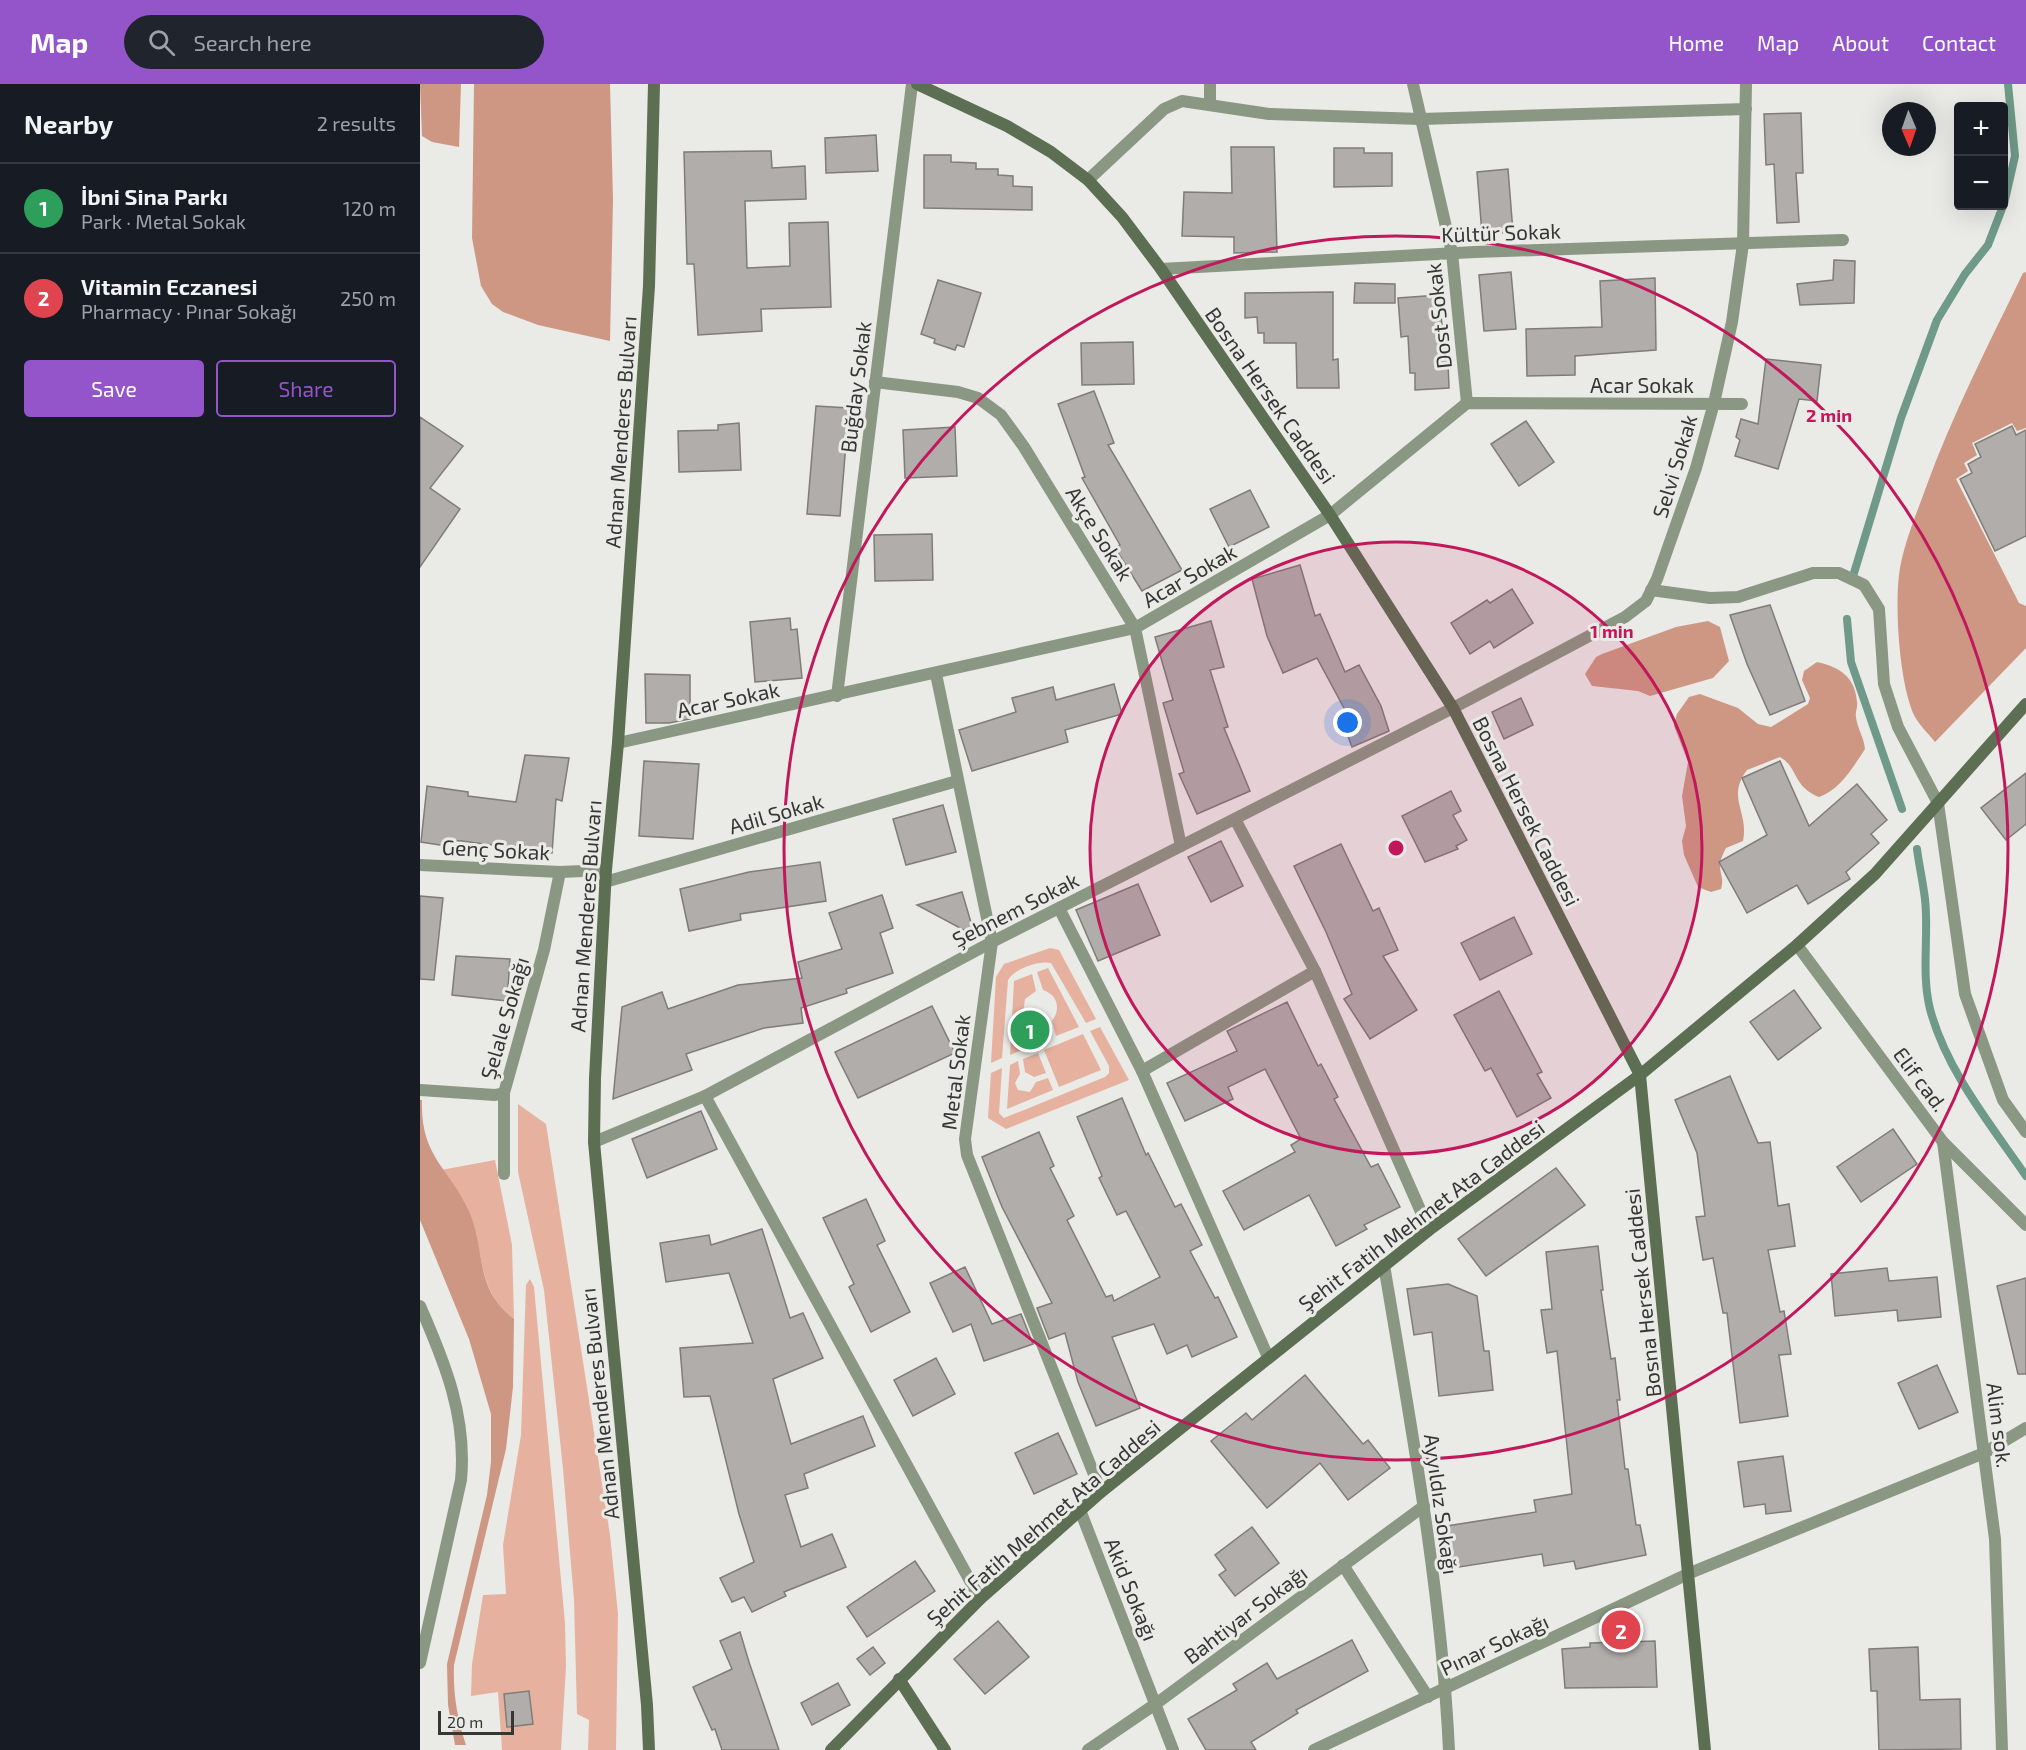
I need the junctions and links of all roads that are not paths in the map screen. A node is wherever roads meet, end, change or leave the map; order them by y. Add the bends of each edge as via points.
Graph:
1 (654, 84) edge
2 (912, 84) edge
3 (1210, 84) edge
4 (1413, 84) edge
5 (1746, 84) edge
6 (924, 85) edge
7 (1210, 104) junction
8 (1746, 108) junction
9 (1421, 119) junction
10 (1088, 180) junction
11 (1844, 240) dead end
12 (1743, 244) junction
13 (1452, 253) junction
14 (1161, 269) junction
15 (875, 382) junction
16 (1467, 403) junction
17 (1714, 403) junction
18 (1742, 404) dead end
19 (1330, 514) junction
20 (1651, 590) junction
21 (1136, 628) junction
22 (936, 674) junction
23 (837, 696) junction
24 (2025, 706) edge
25 (1453, 708) junction
26 (618, 743) junction
27 (957, 781) junction
28 (1938, 803) junction
29 (1235, 819) junction
30 (1181, 846) junction
31 (420, 865) edge
32 (560, 872) junction
33 (606, 876) junction
34 (1059, 908) junction
35 (992, 942) junction
36 (1797, 945) junction
37 (1315, 971) junction
38 (1142, 1071) junction
39 (1640, 1075) junction
40 (420, 1090) edge
41 (504, 1093) junction
42 (705, 1096) junction
43 (2026, 1132) edge
44 (594, 1142) junction
45 (1943, 1142) junction
46 (504, 1174) dead end
47 (2026, 1225) edge
48 (1429, 1230) junction
49 (1384, 1265) junction
50 (420, 1306) edge
51 (1268, 1357) junction
52 (2026, 1428) edge
53 (1984, 1453) junction
54 (1101, 1492) junction
55 (1424, 1506) junction
56 (1080, 1510) junction
57 (1343, 1565) junction
58 (1690, 1573) junction
59 (980, 1599) junction
60 (420, 1663) edge
61 (899, 1679) junction
62 (1446, 1689) junction
63 (1428, 1697) junction
64 (1157, 1704) junction
65 (649, 1750) edge
66 (831, 1750) edge
67 (945, 1750) edge
68 (1088, 1750) edge
69 (1173, 1750) edge
70 (1314, 1750) edge
71 (1449, 1750) edge
72 (1705, 1750) edge
73 (2002, 1750) edge

1 - 26 main road, Adnan Menderes Bulvarı via 649,286
2 - 15 street, Buğday Sokak
3 - 7 street
4 - 9 street, Dost Sokak
5 - 8 street, Selvi Sokak
6 - 10 main road, Bosna Hersek Caddesi via 1007,126
7 - 9 street via 1269,114
7 - 10 street via 1182,101 1164,109
8 - 9 street
8 - 12 street, Selvi Sokak
9 - 13 street, Dost Sokak
10 - 14 main road, Bosna Hersek Caddesi
11 - 12 street, Kültür Sokak
12 - 13 street, Kültür Sokak
12 - 17 street, Selvi Sokak via 1732,322
13 - 14 street, Kültür Sokak
13 - 16 street, Dost Sokak
14 - 19 main road, Bosna Hersek Caddesi
15 - 21 street, Akçe Sokak via 958,392 978,398 1001,415
15 - 23 street, Buğday Sokak
16 - 17 street, Acar Sokak
16 - 19 street, Acar Sokak
17 - 18 street, Acar Sokak
17 - 20 street, Selvi Sokak via 1676,528
19 - 21 street, Acar Sokak
19 - 25 main road, Bosna Hersek Caddesi
20 - 25 street, Selvi Sokak via 1646,601 1625,617
20 - 28 street via 1710,598 1738,597 1813,573 1839,573 1864,585 1879,609 1884,684 1898,727
21 - 22 street, Acar Sokak
21 - 30 street, Akçe Sokak
22 - 23 street, Acar Sokak
22 - 27 street, Metal Sokak
23 - 26 street, Acar Sokak
24 - 28 main road, Şehit Fatih Mehmet Ata Caddesi
25 - 29 street, Şebnem Sokak
25 - 39 main road, Bosna Hersek Caddesi
26 - 33 main road, Adnan Menderes Bulvarı
27 - 33 street, Adil Sokak
27 - 35 street, Metal Sokak
28 - 36 main road, Şehit Fatih Mehmet Ata Caddesi via 1875,874
28 - 43 street via 1965,994 2002,1100
29 - 30 street, Şebnem Sokak
29 - 37 street
30 - 34 street, Şebnem Sokak
31 - 32 street, Genç Sokak
32 - 33 street, Genç Sokak
32 - 41 street, Şelale Sokağı via 544,950
33 - 44 main road, Adnan Menderes Bulvarı
34 - 35 street, Şebnem Sokak
34 - 38 street
35 - 42 street, Şebnem Sokak
35 - 54 street, Metal Sokak via 965,1139 968,1155
36 - 39 main road, Şehit Fatih Mehmet Ata Caddesi
36 - 45 street, Elif cad.
37 - 38 street
37 - 48 street
38 - 51 street
39 - 48 main road, Şehit Fatih Mehmet Ata Caddesi
39 - 58 main road, Bosna Hersek Caddesi
40 - 41 street, Şelale Sokağı
41 - 46 street
42 - 44 street, Şebnem Sokak
42 - 59 street
44 - 65 main road, Adnan Menderes Bulvarı
45 - 47 street, Elif cad.
45 - 53 street, Alim sok.
48 - 49 main road, Şehit Fatih Mehmet Ata Caddesi
49 - 51 main road, Şehit Fatih Mehmet Ata Caddesi
49 - 55 street, Ayyıldız Sokağı
50 - 60 street via 454,1393 464,1451
51 - 54 main road, Şehit Fatih Mehmet Ata Caddesi
52 - 53 street, Pınar Sokağı
53 - 58 street, Pınar Sokağı
53 - 73 street, Alim sok. via 1995,1539
54 - 56 main road, Şehit Fatih Mehmet Ata Caddesi
55 - 57 street, Bahtiyar Sokağı
55 - 62 street, Ayyıldız Sokağı
56 - 59 main road, Şehit Fatih Mehmet Ata Caddesi
56 - 64 street, Akid Sokağı
57 - 63 street
57 - 64 street, Bahtiyar Sokağı
58 - 62 street, Pınar Sokağı
58 - 72 main road, Bosna Hersek Caddesi
59 - 61 main road, Şehit Fatih Mehmet Ata Caddesi
61 - 66 main road, Şehit Fatih Mehmet Ata Caddesi
61 - 67 main road
62 - 63 street, Pınar Sokağı
62 - 71 street, Ayyıldız Sokağı
63 - 70 street, Pınar Sokağı
64 - 68 street, Bahtiyar Sokağı
64 - 69 street, Akid Sokağı

